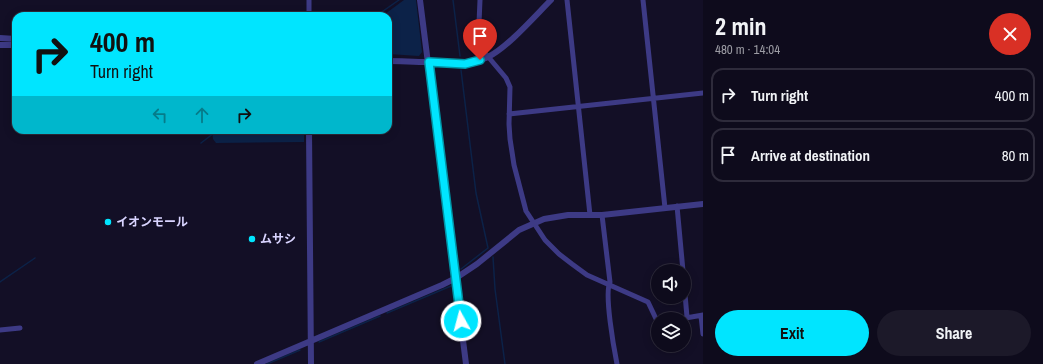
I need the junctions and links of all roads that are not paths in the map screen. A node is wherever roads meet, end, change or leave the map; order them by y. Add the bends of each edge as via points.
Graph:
1 (309, 0) edge
2 (420, 0) edge
3 (480, 0) edge
4 (551, 0) edge
5 (567, 0) edge
6 (643, 0) edge
7 (309, 12) edge
8 (0, 38) edge
9 (12, 39) edge
10 (0, 45) edge
11 (12, 45) edge
12 (488, 57) junction
13 (392, 61) edge
14 (429, 62) junction
15 (703, 93) edge
16 (654, 98) junction
17 (579, 106) junction
18 (509, 114) junction
19 (310, 134) edge
20 (703, 204) edge
21 (677, 206) junction
22 (665, 208) junction
23 (602, 214) junction
24 (590, 215) junction
25 (534, 223) junction
26 (682, 264) edge
27 (456, 278) junction
28 (608, 285) junction
29 (653, 312) edge
30 (702, 316) edge
31 (691, 317) edge
32 (20, 328) dead end
33 (0, 330) edge
34 (703, 334) edge
35 (311, 340) junction
36 (258, 364) edge
37 (311, 364) edge
38 (466, 364) edge
39 (617, 364) edge

1 - 7 street
2 - 14 street
3 - 12 street via 482,43
4 - 12 street via 506,44
5 - 17 street
6 - 16 street
8 - 9 street
10 - 11 street
12 - 14 street via 465,64
12 - 18 street via 508,80 511,91
13 - 14 street
14 - 27 street
15 - 16 street
16 - 17 street
16 - 22 street
17 - 18 street
17 - 24 street
18 - 25 street via 514,165 526,211
19 - 35 street
20 - 21 street
21 - 22 street
21 - 26 street
22 - 23 street
23 - 24 street
23 - 28 street via 610,282
24 - 25 street via 562,216
25 - 27 street via 519,230
25 - 28 street via 545,240 559,254 587,275
27 - 35 street
27 - 38 street
28 - 29 street via 648,302
28 - 39 street
30 - 31 street
30 - 34 street
32 - 33 street
35 - 36 street
35 - 37 street

